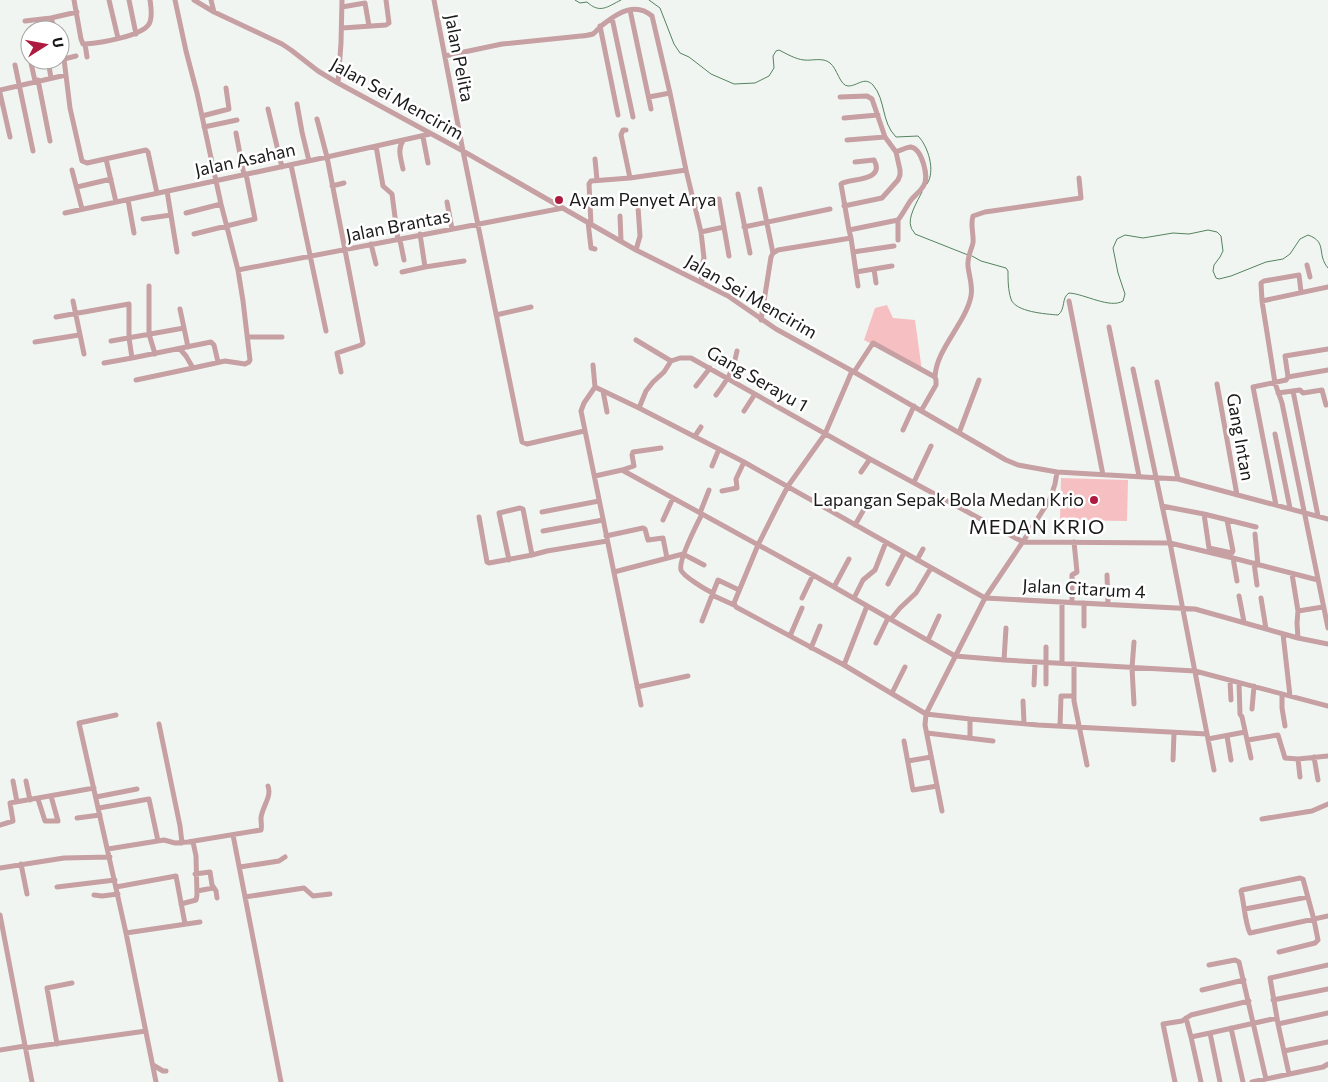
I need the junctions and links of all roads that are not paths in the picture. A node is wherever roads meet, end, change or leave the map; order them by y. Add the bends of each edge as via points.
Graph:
1 (74, 0) edge
2 (109, 0) edge
3 (130, 0) edge
4 (150, 0) edge
5 (175, 0) edge
6 (194, 0) edge
7 (211, 0) edge
8 (342, 0) edge
9 (386, 0) edge
10 (434, 0) edge
11 (342, 7) junction
12 (630, 10) junction
13 (77, 12) junction
14 (214, 12) junction
15 (51, 18) joint
16 (612, 18) junction
17 (38, 20) edge
18 (369, 26) junction
19 (600, 26) junction
20 (342, 28) junction
21 (136, 34) junction
22 (118, 38) junction
23 (85, 44) junction
24 (76, 56) dead end
25 (445, 56) junction
26 (87, 57) dead end
27 (70, 58) edge
28 (15, 65) dead end
29 (33, 70) edge
30 (50, 70) edge
31 (65, 70) edge
32 (66, 75) junction
33 (51, 78) junction
34 (36, 81) junction
35 (338, 83) junction
36 (19, 85) junction
37 (226, 88) dead end
38 (0, 91) edge
39 (670, 93) junction
40 (649, 97) junction
41 (840, 97) dead end
42 (297, 104) dead end
43 (268, 109) dead end
44 (651, 109) dead end
45 (2, 111) edge
46 (202, 116) junction
47 (618, 116) dead end
48 (878, 116) junction
49 (633, 117) dead end
50 (844, 118) dead end
51 (317, 119) dead end
52 (237, 120) dead end
53 (204, 127) junction
54 (8, 129) junction
55 (626, 130) dead end
56 (0, 131) edge
57 (236, 133) dead end
58 (430, 134) junction
59 (423, 136) junction
60 (10, 137) dead end
61 (885, 137) junction
62 (50, 140) dead end
63 (848, 140) dead end
64 (403, 141) junction
65 (376, 146) junction
66 (33, 151) dead end
67 (463, 152) junction
68 (896, 152) junction
69 (327, 157) junction
70 (106, 159) junction
71 (594, 159) dead end
72 (309, 161) junction
73 (855, 162) dead end
74 (428, 163) dead end
75 (291, 165) junction
76 (282, 167) junction
77 (403, 168) dead end
78 (72, 170) dead end
79 (686, 170) junction
80 (245, 175) junction
81 (111, 178) junction
82 (630, 178) junction
83 (1079, 178) dead end
84 (216, 180) junction
85 (596, 180) junction
86 (344, 183) dead end
87 (332, 186) junction
88 (76, 187) junction
89 (760, 189) dead end
90 (167, 191) junction
91 (157, 193) junction
92 (738, 194) dead end
93 (719, 199) dead end
94 (128, 200) junction
95 (116, 202) junction
96 (447, 202) dead end
97 (221, 204) junction
98 (844, 206) junction
99 (638, 207) dead end
100 (563, 208) junction
101 (82, 209) junction
102 (830, 210) dead end
103 (65, 212) dead end
104 (186, 212) dead end
105 (171, 215) junction
106 (620, 216) dead end
107 (143, 220) dead end
108 (898, 220) junction
109 (767, 222) junction
110 (590, 223) junction
111 (479, 224) junction
112 (226, 226) junction
113 (724, 227) junction
114 (744, 227) junction
115 (452, 229) junction
116 (849, 230) junction
117 (701, 232) junction
118 (134, 233) dead end
119 (194, 234) dead end
120 (420, 234) junction
121 (851, 238) junction
122 (399, 240) junction
123 (621, 240) junction
124 (898, 240) dead end
125 (371, 244) junction
126 (894, 246) dead end
127 (595, 249) dead end
128 (345, 250) junction
129 (636, 250) junction
130 (177, 252) dead end
131 (853, 252) junction
132 (750, 253) dead end
133 (773, 253) junction
134 (310, 256) junction
135 (729, 256) dead end
136 (404, 260) dead end
137 (464, 261) dead end
138 (376, 264) dead end
139 (1307, 264) dead end
140 (892, 266) dead end
141 (425, 267) junction
142 (874, 269) junction
143 (238, 270) junction
144 (402, 272) dead end
145 (856, 272) junction
146 (1299, 275) junction
147 (876, 282) dead end
148 (702, 284) junction
149 (149, 286) dead end
150 (858, 286) dead end
151 (1328, 287) edge
152 (1301, 292) junction
153 (73, 301) dead end
154 (1069, 301) dead end
155 (1262, 301) junction
156 (531, 307) dead end
157 (180, 309) dead end
158 (75, 314) junction
159 (496, 315) junction
160 (56, 317) dead end
161 (761, 320) junction
162 (1109, 327) dead end
163 (184, 328) junction
164 (326, 331) dead end
165 (149, 334) junction
166 (79, 335) junction
167 (248, 337) junction
168 (282, 337) dead end
169 (129, 338) junction
170 (636, 340) dead end
171 (35, 342) dead end
172 (111, 342) dead end
173 (188, 347) junction
174 (180, 349) junction
175 (1328, 349) edge
176 (737, 352) dead end
177 (84, 354) dead end
178 (155, 354) junction
179 (132, 358) junction
180 (671, 361) junction
181 (218, 362) junction
182 (104, 363) dead end
183 (593, 365) dead end
184 (193, 368) junction
185 (710, 368) junction
186 (1133, 369) dead end
187 (1328, 370) edge
188 (342, 372) dead end
189 (853, 372) junction
190 (934, 377) junction
191 (1288, 378) junction
192 (728, 379) junction
193 (136, 380) dead end
194 (979, 380) dead end
195 (1157, 382) dead end
196 (1275, 383) junction
197 (1217, 384) dead end
198 (696, 386) dead end
199 (595, 387) junction
200 (603, 391) junction
201 (1293, 391) junction
202 (1278, 393) junction
203 (755, 394) junction
204 (716, 395) dead end
205 (1326, 405) dead end
206 (914, 406) junction
207 (639, 408) junction
208 (744, 411) dead end
209 (921, 411) junction
210 (607, 412) dead end
211 (701, 427) dead end
212 (903, 430) dead end
213 (584, 431) junction
214 (960, 433) junction
215 (825, 434) junction
216 (1274, 434) dead end
217 (695, 436) junction
218 (931, 446) dead end
219 (661, 448) dead end
220 (719, 449) junction
221 (870, 459) junction
222 (744, 462) junction
223 (712, 466) dead end
224 (622, 470) junction
225 (861, 472) dead end
226 (1057, 472) junction
227 (1103, 474) junction
228 (595, 476) junction
229 (1139, 476) junction
230 (1156, 477) junction
231 (1178, 479) junction
232 (914, 482) junction
233 (788, 486) junction
234 (709, 490) dead end
235 (722, 491) dead end
236 (1237, 495) junction
237 (872, 497) dead end
238 (673, 498) junction
239 (599, 501) junction
240 (1276, 505) junction
241 (1162, 506) junction
242 (1290, 508) junction
243 (542, 512) dead end
244 (1305, 513) junction
245 (701, 514) junction
246 (1204, 514) junction
247 (478, 516) dead end
248 (1318, 516) junction
249 (1328, 519) edge
250 (603, 520) junction
251 (663, 520) dead end
252 (1227, 520) junction
253 (855, 525) junction
254 (1256, 527) dead end
255 (543, 531) dead end
256 (1255, 534) dead end
257 (607, 538) junction
258 (886, 542) junction
259 (1023, 542) junction
260 (1074, 542) junction
261 (1170, 544) junction
262 (758, 545) junction
263 (923, 549) dead end
264 (904, 553) junction
265 (684, 554) junction
266 (532, 556) junction
267 (667, 558) junction
268 (1233, 558) junction
269 (849, 559) dead end
270 (509, 560) junction
271 (916, 560) junction
272 (704, 564) dead end
273 (1256, 564) junction
274 (931, 568) junction
275 (614, 572) junction
276 (1107, 574) dead end
277 (1292, 574) junction
278 (812, 575) junction
279 (1318, 580) junction
280 (1237, 581) dead end
281 (888, 584) dead end
282 (1257, 585) dead end
283 (834, 587) junction
284 (739, 590) junction
285 (712, 594) junction
286 (1239, 596) dead end
287 (802, 598) dead end
288 (854, 598) junction
289 (985, 598) junction
290 (1261, 598) dead end
291 (1062, 603) junction
292 (1072, 603) junction
293 (1084, 603) junction
294 (1108, 604) junction
295 (734, 605) junction
296 (867, 606) junction
297 (1324, 607) junction
298 (802, 608) dead end
299 (1182, 608) junction
300 (1298, 611) junction
301 (939, 616) dead end
302 (890, 618) junction
303 (702, 621) dead end
304 (1244, 622) junction
305 (820, 626) dead end
306 (1084, 626) dead end
307 (1006, 628) dead end
308 (1266, 628) junction
309 (1328, 628) edge
310 (1283, 634) junction
311 (790, 636) junction
312 (1298, 638) junction
313 (928, 640) junction
314 (1134, 642) dead end
315 (876, 643) dead end
316 (1328, 644) edge
317 (1046, 647) dead end
318 (811, 648) junction
319 (955, 656) junction
320 (1004, 660) junction
321 (1035, 662) junction
322 (1046, 662) junction
323 (1062, 663) junction
324 (1074, 664) junction
325 (844, 666) junction
326 (905, 667) dead end
327 (1132, 668) junction
328 (1195, 671) junction
329 (688, 676) dead end
330 (1230, 681) junction
331 (1239, 683) junction
332 (1046, 684) dead end
333 (1034, 685) dead end
334 (1254, 686) junction
335 (637, 687) junction
336 (892, 693) junction
337 (1282, 694) junction
338 (1074, 696) junction
339 (1290, 696) junction
340 (1231, 700) dead end
341 (1023, 701) dead end
342 (1134, 704) dead end
343 (640, 705) dead end
344 (1328, 706) edge
345 (1252, 709) dead end
346 (926, 714) junction
347 (116, 715) dead end
348 (970, 719) junction
349 (159, 724) dead end
350 (1024, 724) junction
351 (1060, 726) junction
352 (1079, 726) junction
353 (1284, 726) dead end
354 (1245, 732) junction
355 (927, 733) junction
356 (1174, 733) junction
357 (1207, 736) junction
358 (1227, 736) junction
359 (970, 738) junction
360 (1248, 740) junction
361 (904, 741) dead end
362 (993, 742) dead end
363 (1328, 756) edge
364 (931, 757) junction
365 (1314, 757) junction
366 (1251, 758) dead end
367 (1298, 759) junction
368 (1173, 760) dead end
369 (1231, 760) dead end
370 (908, 761) junction
371 (1087, 765) dead end
372 (1214, 770) dead end
373 (1300, 777) dead end
374 (1318, 780) dead end
375 (13, 781) dead end
376 (26, 781) dead end
377 (268, 786) dead end
378 (937, 786) junction
379 (94, 788) junction
380 (137, 789) dead end
381 (51, 796) junction
382 (96, 797) junction
383 (38, 799) junction
384 (30, 800) junction
385 (18, 802) junction
386 (1328, 804) edge
387 (99, 808) junction
388 (942, 811) dead end
389 (100, 814) junction
390 (77, 818) dead end
391 (1262, 819) dead end
392 (0, 825) edge
393 (233, 835) junction
394 (158, 841) junction
395 (192, 842) junction
396 (182, 843) junction
397 (108, 849) junction
398 (110, 857) junction
399 (285, 857) dead end
400 (21, 864) junction
401 (240, 867) junction
402 (0, 868) edge
403 (195, 874) junction
404 (115, 880) junction
405 (116, 887) junction
406 (57, 888) dead end
407 (214, 888) junction
408 (197, 891) junction
409 (27, 894) dead end
410 (118, 894) junction
411 (330, 894) dead end
412 (94, 895) dead end
413 (245, 897) junction
414 (1308, 897) junction
415 (217, 898) dead end
416 (181, 904) junction
417 (1245, 910) junction
418 (0, 915) edge
419 (1328, 916) edge
420 (1314, 920) junction
421 (200, 922) dead end
422 (185, 924) junction
423 (126, 933) junction
424 (1279, 952) dead end
425 (1208, 965) dead end
426 (1328, 965) edge
427 (1244, 980) junction
428 (72, 983) dead end
429 (1328, 989) edge
430 (1202, 990) dead end
431 (1273, 1000) junction
432 (1249, 1001) junction
433 (1328, 1013) edge
434 (1186, 1018) junction
435 (1278, 1021) junction
436 (1254, 1023) junction
437 (1231, 1028) junction
438 (146, 1031) junction
439 (1210, 1032) junction
440 (1191, 1036) junction
441 (1328, 1042) edge
442 (57, 1044) junction
443 (25, 1047) junction
444 (0, 1050) edge
445 (1284, 1051) junction
446 (1328, 1064) edge
447 (153, 1065) junction
448 (166, 1072) dead end
449 (1289, 1074) junction
450 (1266, 1079) junction
451 (32, 1082) edge
452 (156, 1082) edge
453 (281, 1082) edge
454 (1175, 1082) edge
455 (1201, 1082) edge
456 (1220, 1082) edge
457 (1243, 1082) edge
458 (1252, 1082) edge

1 - 13 street
2 - 22 street
3 - 21 street
4 - 21 street via 150,22
5 - 46 street
6 - 14 street, Jalan Sei Mencirim
7 - 14 street
8 - 11 street
9 - 18 street via 389,23
10 - 25 street, Jalan Pelita
11 - 18 street via 366,3
11 - 20 street
12 - 16 street
12 - 39 street via 639,8 652,16
12 - 40 street
13 - 15 street
13 - 23 street via 81,39
14 - 35 street, Jalan Sei Mencirim via 282,44
15 - 17 street
16 - 19 street
16 - 49 street
18 - 20 street
19 - 25 street via 592,34 502,44
19 - 47 street
20 - 35 street
21 - 22 street
22 - 23 street
23 - 26 street
24 - 27 street
25 - 67 street, Jalan Pelita
28 - 36 street
29 - 34 street
30 - 33 street
31 - 32 street
32 - 33 street
32 - 70 street via 82,161
33 - 34 street
34 - 36 street
34 - 62 street
35 - 58 street, Jalan Sei Mencirim
36 - 38 street
36 - 66 street
37 - 46 street via 229,109
38 - 45 street
39 - 40 street
39 - 79 street
40 - 44 street
41 - 48 street via 870,97
42 - 72 street
43 - 76 street
45 - 54 street
46 - 53 street
48 - 50 street
48 - 61 street
51 - 69 street
52 - 53 street
53 - 84 street
54 - 56 street
54 - 60 street
55 - 82 street via 621,132
57 - 80 street
58 - 59 street, Jalan Asahan
58 - 67 street, Jalan Sei Mencirim
59 - 64 street, Jalan Asahan
59 - 74 street
61 - 63 street
61 - 68 street
64 - 65 street, Jalan Asahan
64 - 77 street via 400,147
65 - 69 street, Jalan Asahan
65 - 122 street via 383,186 392,194
67 - 100 street, Jalan Sei Mencirim
67 - 111 street, Jalan Pelita
68 - 98 street via 900,176 885,196
68 - 108 street via 908,148 920,154 926,180
69 - 72 street, Jalan Asahan
69 - 87 street
70 - 81 street
70 - 91 street via 147,150
71 - 85 street
72 - 75 street, Jalan Asahan
73 - 98 street via 874,160 876,168 867,178 841,184
75 - 76 street, Jalan Asahan
75 - 134 street
76 - 80 street, Jalan Asahan
78 - 88 street
79 - 82 street
79 - 117 street
80 - 84 street, Jalan Asahan
80 - 112 street via 255,218
81 - 88 street
81 - 95 street
82 - 85 street
83 - 190 street via 1080,198 974,215 973,241 968,257 971,296
84 - 90 street, Jalan Asahan
84 - 97 street
85 - 110 street via 589,182
86 - 87 street
87 - 128 street
88 - 101 street
89 - 109 street
90 - 91 street, Jalan Asahan
90 - 105 street
91 - 94 street, Jalan Asahan
92 - 114 street
93 - 113 street
94 - 95 street, Jalan Asahan
94 - 118 street
95 - 101 street, Jalan Asahan
96 - 115 street
97 - 104 street
97 - 112 street
98 - 116 street
99 - 129 street via 640,236
100 - 110 street, Jalan Sei Mencirim
100 - 111 street, Jalan Brantas
101 - 103 street, Jalan Asahan
102 - 109 street
105 - 107 street
105 - 130 street
106 - 123 street
108 - 116 street
108 - 124 street
109 - 114 street
109 - 133 street
110 - 123 street, Jalan Sei Mencirim
110 - 127 street via 591,248
111 - 115 street, Jalan Brantas
111 - 159 street, Jalan Pelita
112 - 119 street
112 - 143 street
113 - 117 street
113 - 135 street
114 - 132 street
115 - 120 street, Jalan Brantas
116 - 121 street
117 - 148 street
120 - 122 street, Jalan Brantas
120 - 141 street
121 - 131 street
121 - 133 street
122 - 125 street, Jalan Brantas
122 - 136 street
123 - 129 street, Jalan Sei Mencirim
125 - 128 street, Jalan Brantas
125 - 138 street
126 - 131 street
128 - 134 street, Jalan Brantas
128 - 188 street via 363,343 338,353
129 - 148 street, Jalan Sei Mencirim
131 - 145 street
133 - 161 street
134 - 143 street, Jalan Brantas
134 - 164 street
137 - 141 street
139 - 146 street via 1310,275
140 - 142 street
141 - 144 street
142 - 145 street
142 - 147 street
143 - 167 street
145 - 150 street
146 - 152 street
146 - 155 street via 1264,280
148 - 161 street, Jalan Sei Mencirim via 728,296
149 - 165 street
151 - 152 street
152 - 155 street
153 - 158 street
154 - 227 street
155 - 196 street
156 - 159 street
157 - 163 street
158 - 160 street
158 - 166 street
158 - 169 street via 129,304
159 - 213 street, Jalan Pelita via 522,442 527,444
161 - 189 street, Jalan Sei Mencirim
162 - 229 street
163 - 165 street
163 - 173 street
165 - 169 street
165 - 178 street
166 - 171 street
166 - 177 street
167 - 168 street
167 - 181 street via 249,362
169 - 172 street
169 - 179 street
170 - 180 street
173 - 174 street
173 - 181 street via 212,343
174 - 178 street
174 - 184 street
175 - 191 street via 1284,356
176 - 192 street
178 - 179 street
179 - 182 street
180 - 185 street, Gang Serayu 1 via 692,358
180 - 207 street via 646,391
181 - 184 street
183 - 199 street
184 - 193 street
185 - 192 street, Gang Serayu 1
185 - 198 street
186 - 230 street
187 - 191 street
189 - 190 street via 873,343
189 - 206 street, Jalan Sei Mencirim
189 - 215 street
190 - 209 street via 936,385
191 - 196 street
192 - 203 street, Gang Serayu 1
192 - 204 street
194 - 214 street
195 - 231 street
196 - 202 street
196 - 240 street via 1253,388
197 - 236 street, Gang Intan
199 - 200 street
199 - 213 street via 581,411
200 - 207 street
200 - 210 street
201 - 202 street
201 - 205 street via 1322,390
201 - 248 street
202 - 244 street
203 - 208 street
203 - 215 street, Gang Serayu 1
206 - 209 street, Jalan Sei Mencirim
206 - 212 street
207 - 217 street
209 - 214 street, Jalan Sei Mencirim
211 - 217 street
213 - 228 street
214 - 226 street, Jalan Sei Mencirim via 1018,465
215 - 221 street, Gang Serayu 1
215 - 233 street
216 - 242 street
217 - 220 street
218 - 232 street
219 - 224 street via 634,452 634,466
220 - 222 street
220 - 223 street
221 - 225 street
221 - 232 street, Gang Serayu 1
222 - 233 street
222 - 235 street via 736,479 737,488
224 - 228 street
224 - 238 street
226 - 227 street, Jalan Sei Mencirim
226 - 259 street via 1050,499
227 - 229 street, Jalan Sei Mencirim
228 - 239 street
229 - 230 street, Jalan Sei Mencirim
230 - 231 street, Jalan Sei Mencirim
230 - 241 street
231 - 236 street, Jalan Sei Mencirim
232 - 259 street, Gang Serayu 1
233 - 253 street
233 - 262 street
234 - 245 street
236 - 240 street, Jalan Sei Mencirim
237 - 253 street
238 - 245 street
238 - 251 street
239 - 243 street
239 - 250 street
240 - 242 street, Jalan Sei Mencirim
241 - 246 street
241 - 261 street
242 - 244 street, Jalan Sei Mencirim
244 - 248 street, Jalan Sei Mencirim
244 - 279 street
245 - 262 street
245 - 265 street
246 - 252 street
246 - 252 street via 1209,548 1232,553
247 - 270 street via 487,562
248 - 249 street, Jalan Sei Mencirim
250 - 255 street
250 - 257 street
252 - 254 street
253 - 258 street
256 - 273 street
257 - 266 street
257 - 267 street via 644,528 648,540 664,538
257 - 275 street
258 - 264 street
258 - 288 street via 875,570 863,580
259 - 260 street
259 - 289 street
260 - 261 street
260 - 292 street via 1077,572 1072,575
261 - 268 street
261 - 299 street
262 - 278 street
262 - 284 street
263 - 271 street
264 - 271 street
264 - 281 street
265 - 267 street
265 - 272 street
265 - 285 street via 681,571
266 - 270 street
266 - 270 street via 520,508 499,513
267 - 275 street
268 - 273 street
268 - 280 street
269 - 283 street
271 - 274 street
273 - 277 street
273 - 282 street
274 - 289 street
274 - 302 street via 916,593
275 - 335 street
276 - 294 street
277 - 279 street
277 - 300 street
278 - 283 street
278 - 287 street
279 - 297 street
283 - 288 street
284 - 285 street via 718,580
284 - 295 street
285 - 295 street
285 - 303 street
286 - 304 street
288 - 296 street
289 - 291 street, Jalan Citarum 4
289 - 319 street
290 - 308 street
291 - 292 street, Jalan Citarum 4
291 - 323 street
292 - 293 street, Jalan Citarum 4
293 - 294 street, Jalan Citarum 4
293 - 306 street
294 - 299 street, Jalan Citarum 4
295 - 311 street
296 - 302 street
296 - 325 street
297 - 300 street
297 - 309 street
298 - 311 street
299 - 304 street, Jalan Citarum 4
299 - 328 street
300 - 312 street
301 - 313 street
302 - 313 street
302 - 315 street
304 - 308 street, Jalan Citarum 4
305 - 318 street
307 - 320 street
308 - 310 street, Jalan Citarum 4
310 - 312 street, Jalan Citarum 4
310 - 339 street
311 - 318 street
312 - 316 street, Jalan Citarum 4
313 - 319 street
314 - 327 street
317 - 322 street
318 - 325 street
319 - 320 street
319 - 346 street
320 - 321 street
321 - 322 street
321 - 333 street
322 - 323 street
322 - 332 street
323 - 324 street
324 - 327 street
324 - 338 street
325 - 336 street
326 - 336 street
327 - 328 street
327 - 342 street
328 - 330 street
328 - 357 street
329 - 335 street
330 - 331 street
330 - 340 street
331 - 334 street
331 - 354 street via 1240,714
334 - 337 street
334 - 345 street
335 - 343 street
336 - 346 street
337 - 339 street
337 - 353 street
338 - 351 street via 1060,696
338 - 352 street
339 - 344 street
341 - 350 street
346 - 348 street
346 - 355 street
347 - 379 street via 79,724
348 - 350 street
348 - 359 street
349 - 396 street
350 - 351 street
351 - 352 street
352 - 356 street
352 - 371 street
354 - 358 street
354 - 360 street
355 - 359 street
355 - 364 street
356 - 357 street
356 - 368 street
357 - 358 street
357 - 372 street
358 - 369 street
359 - 362 street
360 - 366 street
360 - 367 street via 1278,735 1285,758
361 - 370 street
363 - 365 street
364 - 370 street
364 - 378 street
365 - 367 street
365 - 374 street
367 - 373 street
370 - 378 street via 913,790
375 - 385 street
376 - 384 street
377 - 393 street via 270,793 261,817 262,830
378 - 388 street
379 - 381 street
379 - 382 street
380 - 382 street
381 - 383 street
381 - 383 street via 58,821 45,821
382 - 387 street
383 - 384 street
384 - 385 street
385 - 392 street via 10,803 13,821
386 - 391 street via 1312,811
387 - 389 street
387 - 394 street via 149,799
389 - 390 street
389 - 397 street
393 - 395 street
393 - 401 street
394 - 396 street
394 - 397 street
395 - 396 street
395 - 403 street via 196,856
397 - 398 street
398 - 400 street via 64,858
398 - 404 street
399 - 401 street via 279,861
400 - 402 street
400 - 409 street
401 - 413 street
403 - 407 street via 210,872
403 - 408 street
404 - 405 street
404 - 406 street
405 - 410 street
405 - 416 street via 175,875
407 - 408 street
407 - 415 street
408 - 416 street via 194,902
410 - 412 street
410 - 423 street
411 - 413 street via 313,896 304,888
413 - 453 street
414 - 417 street
414 - 417 street via 1303,878 1300,878 1242,890
414 - 420 street
416 - 422 street
417 - 420 street via 1250,933
418 - 443 street
419 - 420 street
420 - 424 street via 1317,942
421 - 422 street
422 - 423 street
423 - 438 street
425 - 427 street via 1238,960
426 - 431 street via 1270,978
427 - 430 street
427 - 432 street
428 - 442 street via 47,988
429 - 431 street
431 - 435 street
432 - 434 street
432 - 436 street
433 - 435 street
434 - 440 street
434 - 454 street via 1160,1025
435 - 436 street
435 - 445 street
436 - 437 street
436 - 450 street
437 - 439 street
437 - 457 street
438 - 442 street
438 - 447 street
439 - 440 street
439 - 456 street
440 - 455 street
441 - 445 street
442 - 443 street
443 - 444 street
443 - 451 street
445 - 449 street
446 - 449 street
447 - 448 street
447 - 452 street
449 - 450 street
450 - 458 street

